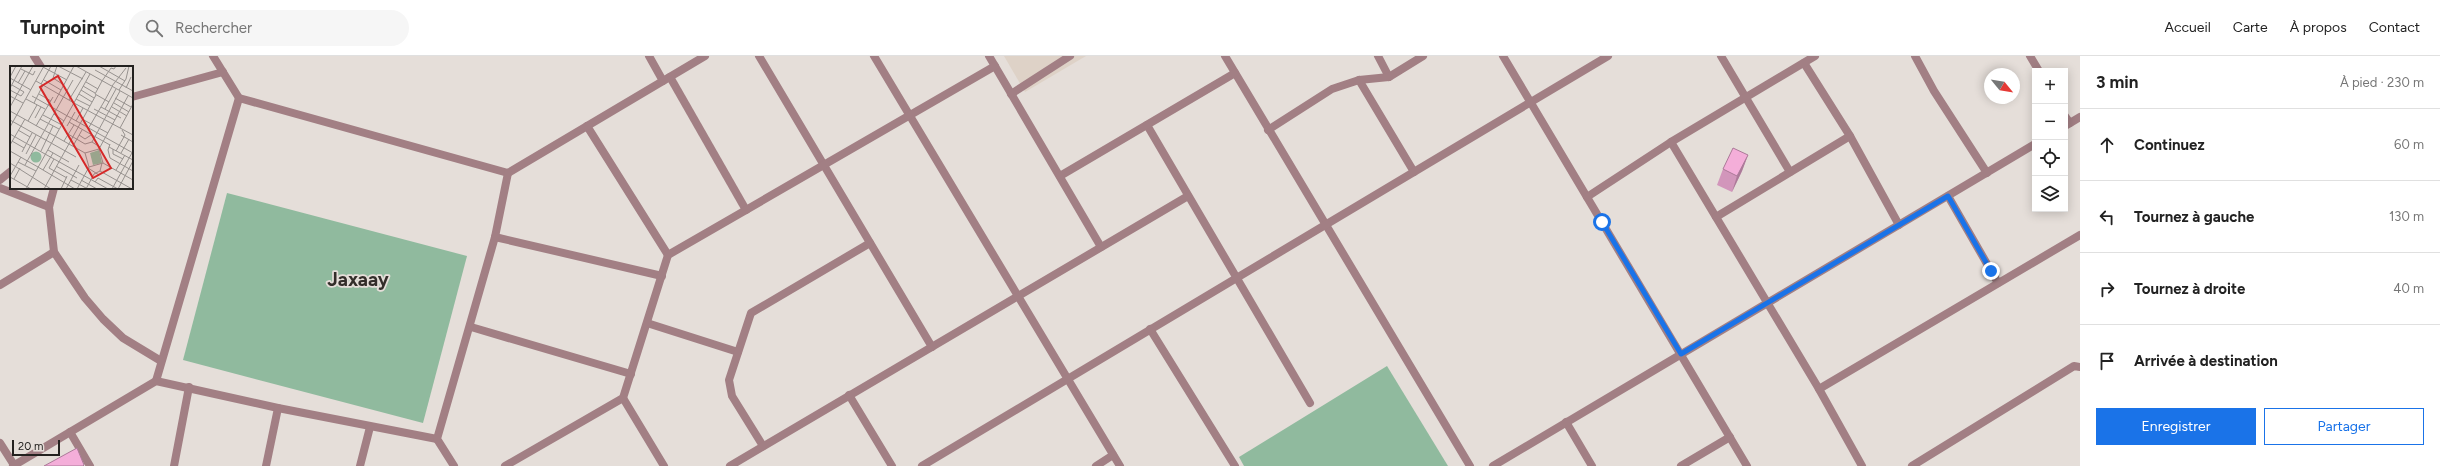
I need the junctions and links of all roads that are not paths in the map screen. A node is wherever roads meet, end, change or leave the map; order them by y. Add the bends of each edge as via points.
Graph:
1 (34, 56) edge
2 (213, 56) edge
3 (648, 56) edge
4 (705, 56) edge
5 (759, 56) edge
6 (874, 56) edge
7 (989, 56) edge
8 (1070, 56) edge
9 (1225, 56) edge
10 (1378, 56) edge
11 (1423, 56) edge
12 (1503, 56) edge
13 (1608, 56) edge
14 (1721, 56) edge
15 (1815, 56) edge
16 (1916, 56) edge
17 (2030, 56) edge
18 (1804, 63) junction
19 (40, 66) edge
20 (995, 66) junction
21 (2037, 68) edge
22 (223, 72) junction
23 (1235, 73) junction
24 (1389, 77) junction
25 (666, 79) junction
26 (1359, 80) junction
27 (1011, 94) junction
28 (133, 97) edge
29 (239, 98) junction
30 (1746, 98) junction
31 (1530, 102) junction
32 (910, 115) junction
33 (2080, 117) edge
34 (2068, 124) edge
35 (1147, 125) junction
36 (587, 126) junction
37 (1268, 130) junction
38 (1850, 136) junction
39 (1671, 142) junction
40 (2032, 146) edge
41 (824, 165) junction
42 (10, 172) edge
43 (1414, 172) junction
44 (1790, 172) junction
45 (508, 173) junction
46 (1987, 173) junction
47 (1060, 176) junction
48 (0, 180) edge
49 (0, 188) edge
50 (54, 189) edge
51 (1188, 196) junction
52 (1587, 196) junction
53 (1948, 196) junction
54 (49, 207) junction
55 (746, 210) junction
56 (1716, 217) junction
57 (1326, 225) junction
58 (1899, 225) junction
59 (2080, 235) edge
60 (495, 237) junction
61 (870, 243) junction
62 (1101, 247) junction
63 (54, 252) junction
64 (668, 255) junction
65 (662, 276) junction
66 (1237, 278) junction
67 (1998, 283) junction
68 (0, 284) edge
69 (1018, 296) junction
70 (1768, 303) junction
71 (647, 323) junction
72 (471, 327) junction
73 (1150, 329) junction
74 (932, 347) junction
75 (738, 352) junction
76 (1681, 354) junction
77 (162, 361) junction
78 (2080, 367) edge
79 (631, 374) junction
80 (1067, 379) junction
81 (156, 380) junction
82 (189, 387) junction
83 (1819, 390) junction
84 (849, 395) junction
85 (623, 398) junction
86 (1310, 403) dead end
87 (278, 408) junction
88 (1566, 422) junction
89 (370, 427) junction
90 (70, 432) junction
91 (1730, 437) junction
92 (438, 439) junction
93 (0, 443) edge
94 (763, 446) junction
95 (1113, 455) junction
96 (13, 466) edge
97 (90, 466) edge
98 (174, 466) edge
99 (266, 466) edge
100 (360, 466) edge
101 (454, 466) edge
102 (505, 466) edge
103 (664, 466) edge
104 (730, 466) edge
105 (892, 466) edge
106 (922, 466) edge
107 (1096, 466) edge
108 (1120, 466) edge
109 (1235, 466) edge
110 (1470, 466) edge
111 (1493, 466) edge
112 (1592, 466) edge
113 (1680, 466) edge
114 (1747, 466) edge
115 (1862, 466) edge
116 (1912, 466) edge

1 - 19 street
2 - 22 street
3 - 25 street
4 - 25 street
5 - 41 street
6 - 32 street
7 - 20 street
8 - 27 street
9 - 23 street
10 - 24 street
11 - 24 street
12 - 31 street
13 - 31 street
14 - 30 street
15 - 18 street
16 - 46 street via 1934,91
17 - 21 street
18 - 30 street
18 - 38 street
20 - 27 street
20 - 32 street
22 - 28 street
22 - 29 street
23 - 35 street
23 - 37 street
24 - 26 street
25 - 36 street
25 - 55 street
26 - 37 street via 1332,89
26 - 43 street
27 - 47 street
29 - 45 street
29 - 77 street
30 - 39 street
30 - 44 street
31 - 43 street
31 - 52 street
32 - 41 street
32 - 69 street
33 - 34 street
35 - 47 street
35 - 51 street
36 - 45 street
36 - 64 street
37 - 57 street
38 - 44 street
38 - 58 street
39 - 52 street
39 - 56 street
40 - 46 street
41 - 55 street
41 - 61 street
42 - 48 street
43 - 57 street
44 - 56 street
45 - 60 street
46 - 53 street
47 - 62 street
49 - 54 street
50 - 54 street
51 - 62 street
51 - 66 street
52 - 76 street
53 - 58 street
53 - 67 street
54 - 63 street
55 - 64 street
56 - 70 street
57 - 66 street
57 - 110 street
58 - 70 street
59 - 67 street
60 - 65 street
60 - 72 street
61 - 74 street
61 - 75 street via 751,313
62 - 69 street
63 - 68 street
63 - 77 street via 103,320 123,338
64 - 65 street
65 - 71 street
66 - 73 street
66 - 86 street
67 - 83 street
69 - 74 street
69 - 80 street
70 - 76 street
70 - 83 street
71 - 75 street
71 - 79 street
72 - 79 street
72 - 92 street
73 - 80 street
73 - 109 street
74 - 84 street
75 - 94 street via 729,380 732,396
76 - 88 street
76 - 91 street
77 - 81 street
78 - 116 street via 2074,366
79 - 85 street
80 - 95 street
80 - 106 street
81 - 82 street
81 - 90 street
82 - 87 street
82 - 98 street
83 - 115 street
84 - 94 street
84 - 105 street
85 - 102 street
85 - 103 street
87 - 89 street
87 - 99 street
88 - 111 street
88 - 112 street
89 - 92 street
89 - 100 street
90 - 96 street
90 - 97 street
91 - 113 street
91 - 114 street
92 - 101 street
93 - 96 street
94 - 104 street
95 - 107 street
95 - 108 street

